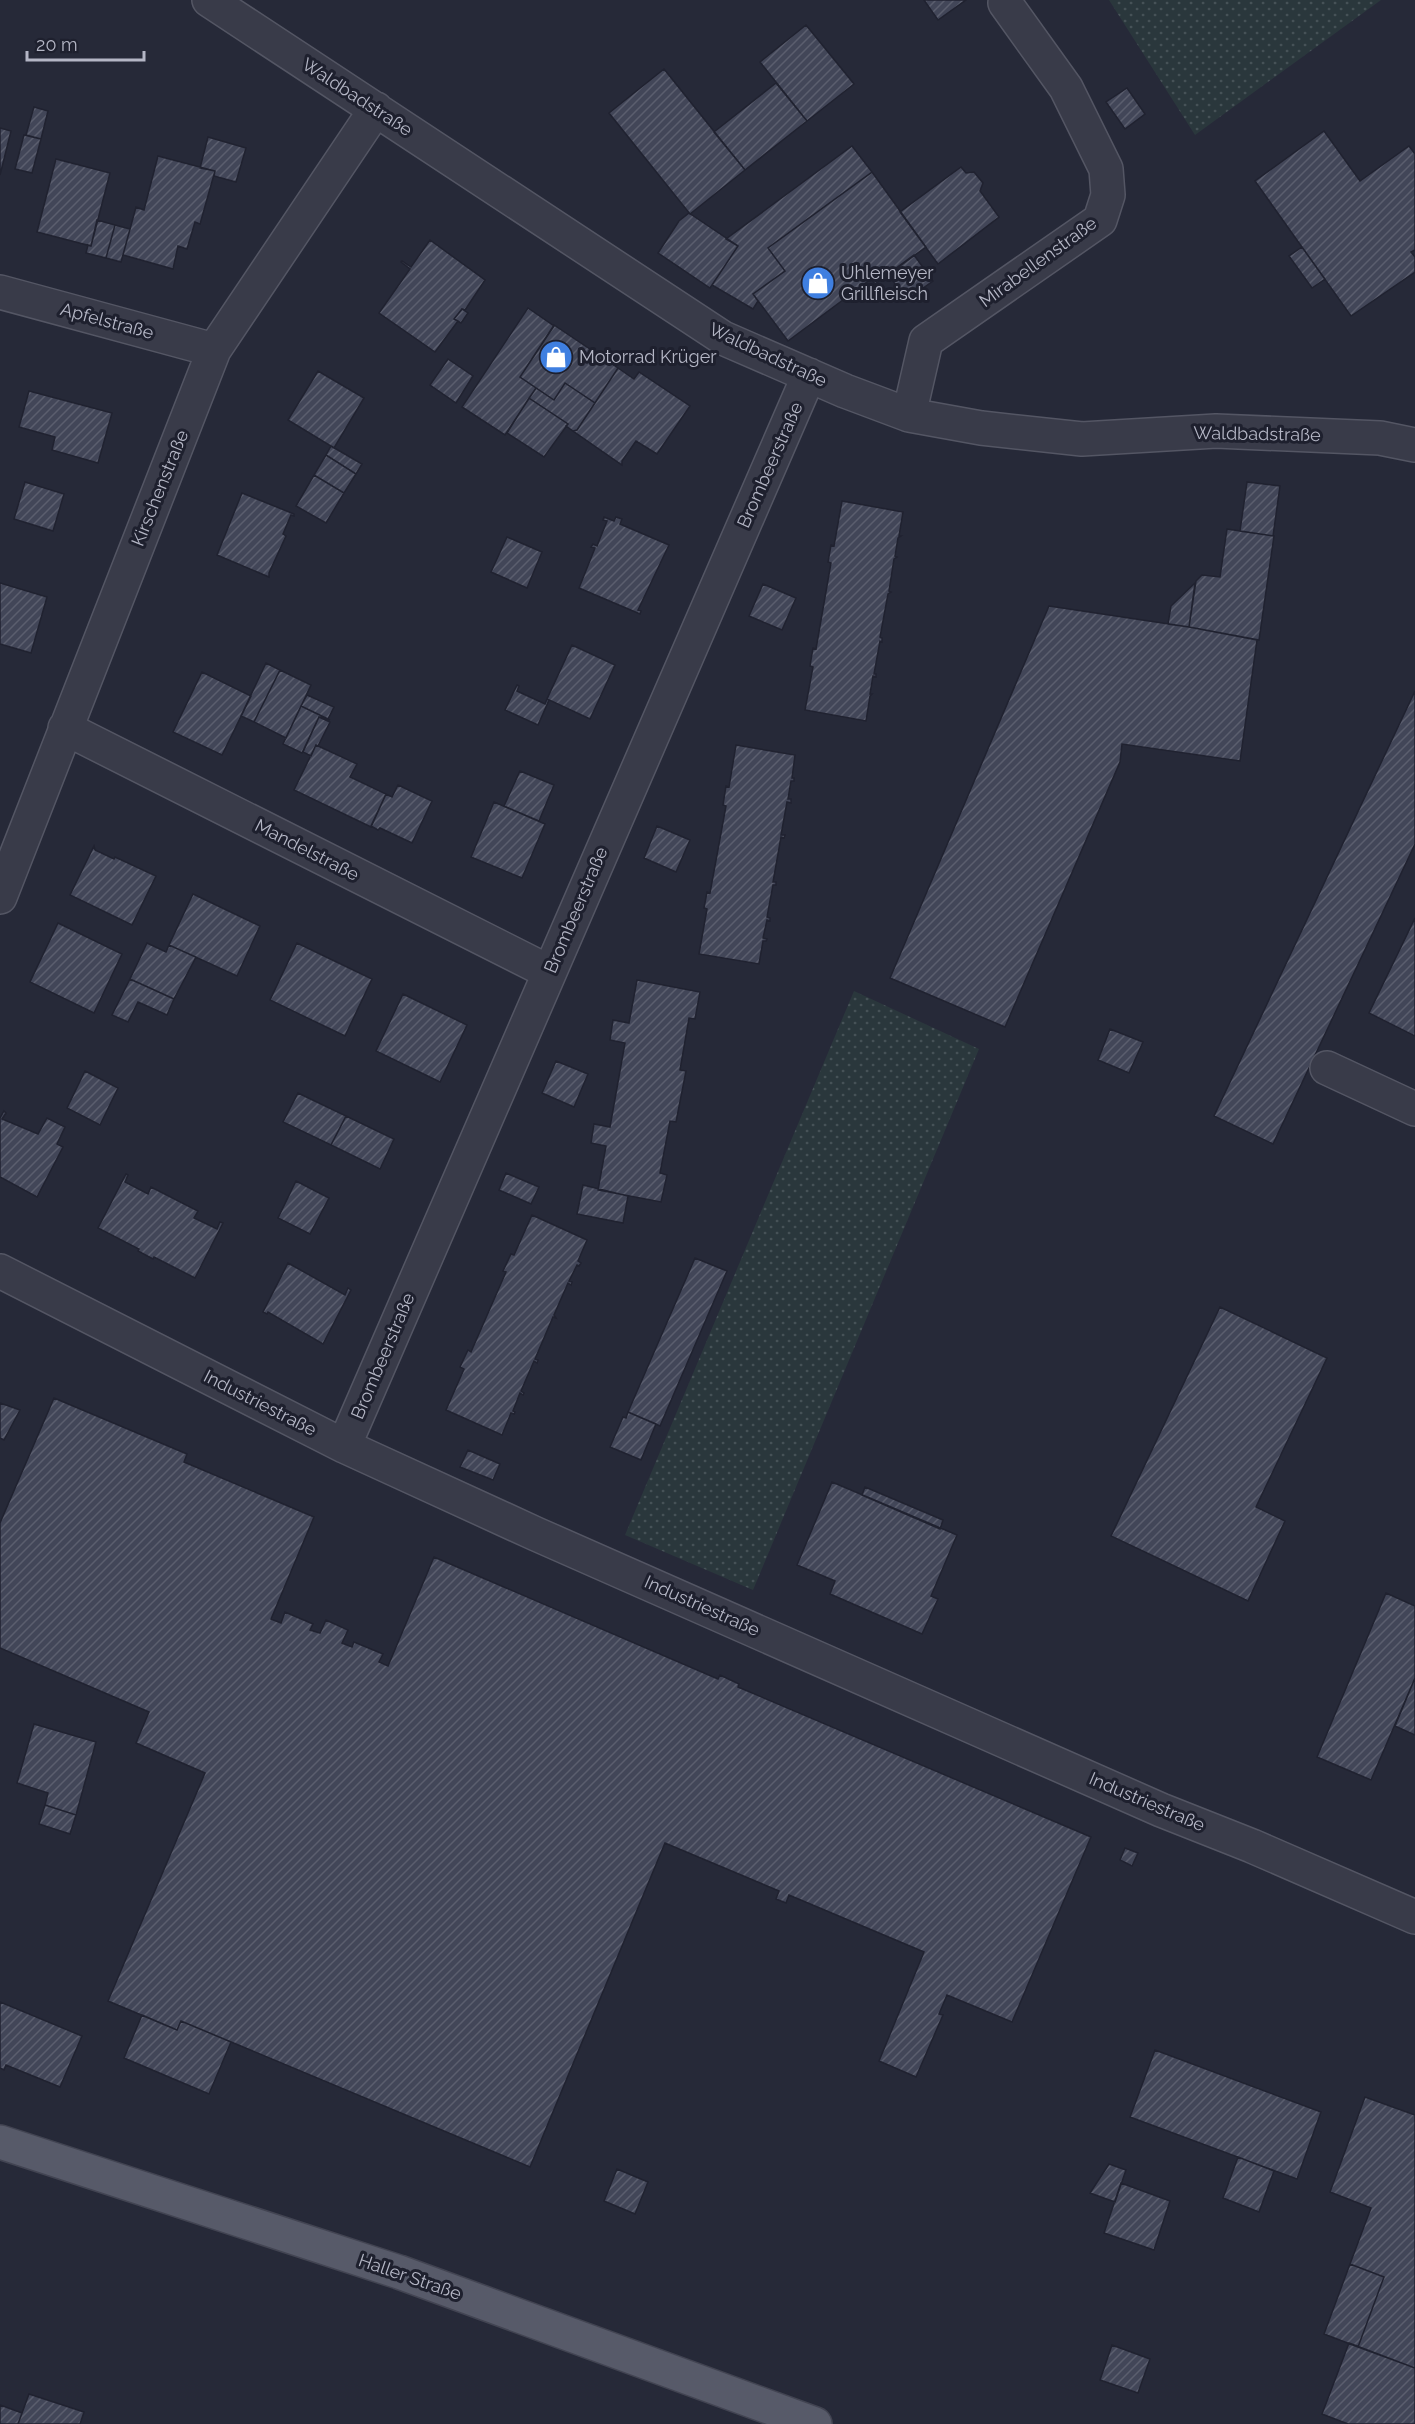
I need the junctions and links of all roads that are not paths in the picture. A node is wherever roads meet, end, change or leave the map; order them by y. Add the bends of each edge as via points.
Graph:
1 (209, 0) edge
2 (1005, 3) dead end
3 (376, 109) junction
4 (0, 292) edge
5 (214, 350) junction
6 (809, 375) junction
7 (909, 415) junction
8 (1415, 445) edge
9 (65, 728) junction
10 (0, 897) edge
11 (549, 972) junction
12 (1328, 1068) dead end
13 (1415, 1109) edge
14 (0, 1271) edge
15 (344, 1446) junction
16 (1415, 1917) edge
17 (0, 2142) edge
18 (815, 2424) edge

1 - 3 street, Waldbadstraße
2 - 7 street, Mirabellenstraße via 1066,88 1106,169 1108,195 1101,220 926,341
3 - 5 street, Kirschenstraße
3 - 6 street, Waldbadstraße via 723,338
4 - 5 street, Apfelstraße
5 - 9 street, Kirschenstraße
6 - 7 street, Waldbadstraße
6 - 11 street, Brombeerstraße
7 - 8 street, Waldbadstraße via 1082,439 1216,431 1380,438
9 - 10 street, Kirschenstraße
9 - 11 street, Mandelstraße
11 - 15 street, Brombeerstraße
12 - 13 street
14 - 15 street, Industriestraße
15 - 16 street, Industriestraße via 1161,1810
17 - 18 main road, Haller Straße via 399,2272

